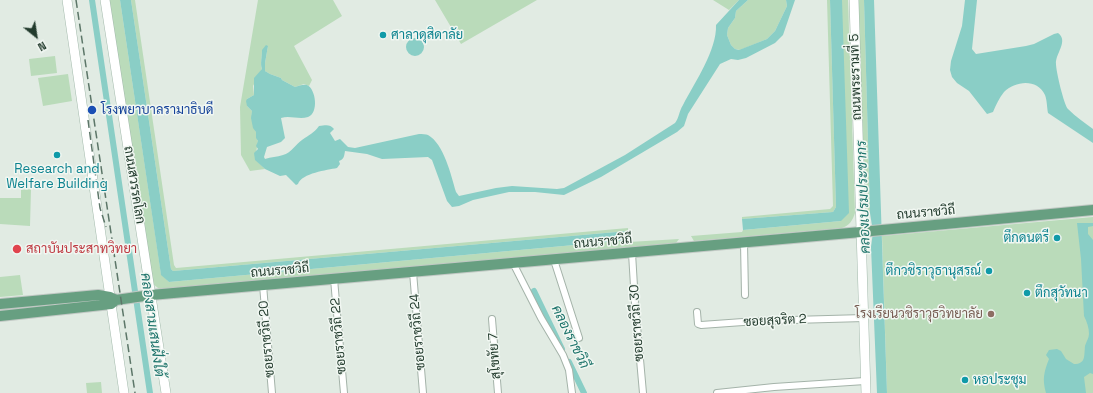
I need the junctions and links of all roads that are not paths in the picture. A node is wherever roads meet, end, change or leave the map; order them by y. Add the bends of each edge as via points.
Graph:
1 (67, 0) edge
2 (105, 0) edge
3 (854, 0) edge
4 (1093, 210) edge
5 (861, 232) junction
6 (744, 243) junction
7 (632, 253) junction
8 (554, 260) junction
9 (513, 263) junction
10 (412, 272) junction
11 (334, 279) junction
12 (263, 285) junction
13 (745, 295) dead end
14 (148, 296) junction
15 (110, 300) junction
16 (0, 304) edge
17 (0, 310) edge
18 (697, 312) dead end
19 (0, 316) edge
20 (864, 318) junction
21 (492, 319) dead end
22 (579, 338) dead end
23 (865, 381) junction
24 (124, 393) edge
25 (166, 393) edge
26 (272, 393) edge
27 (344, 393) edge
28 (423, 393) edge
29 (498, 393) edge
30 (572, 393) edge
31 (643, 393) edge
32 (717, 393) edge
33 (866, 393) edge

1 - 15 street
2 - 14 street, ถนนสวรรคโลก
3 - 5 street, ถนนพระรามที่ 5
4 - 5 main road, ถนนราชวิถี
5 - 6 main road, ถนนราชวิถี
5 - 20 street, ถนนพระรามที่ 5
6 - 7 main road, ถนนราชวิถี
6 - 13 street
7 - 8 main road, ถนนราชวิถี
7 - 31 street, ซอยราชวิถี 30
8 - 9 main road, ถนนราชวิถี
8 - 22 street
9 - 10 main road, ถนนราชวิถี
9 - 30 street via 563,355 569,370
10 - 11 main road, ถนนราชวิถี
10 - 28 street, ซอยราชวิถี 24
11 - 12 main road, ถนนราชวิถี
11 - 27 street, ซอยราชวิถี 22
12 - 14 main road, ถนนราชวิถี
12 - 26 street, ซอยราชวิถี 20
14 - 15 main road, ถนนราชวิถี
14 - 25 street, ถนนสวรรคโลก
15 - 16 main road, ถนนราชวิถี via 98,295
15 - 17 main road
15 - 19 main road, ถนนราชวิถี
15 - 24 street
18 - 20 street, ซอยสุจริต 2 via 698,324 701,325
20 - 23 street, ถนนพระรามที่ 5
21 - 29 street, สุโขทัย 7
23 - 32 street
23 - 33 street, ถนนพระรามที่ 5

